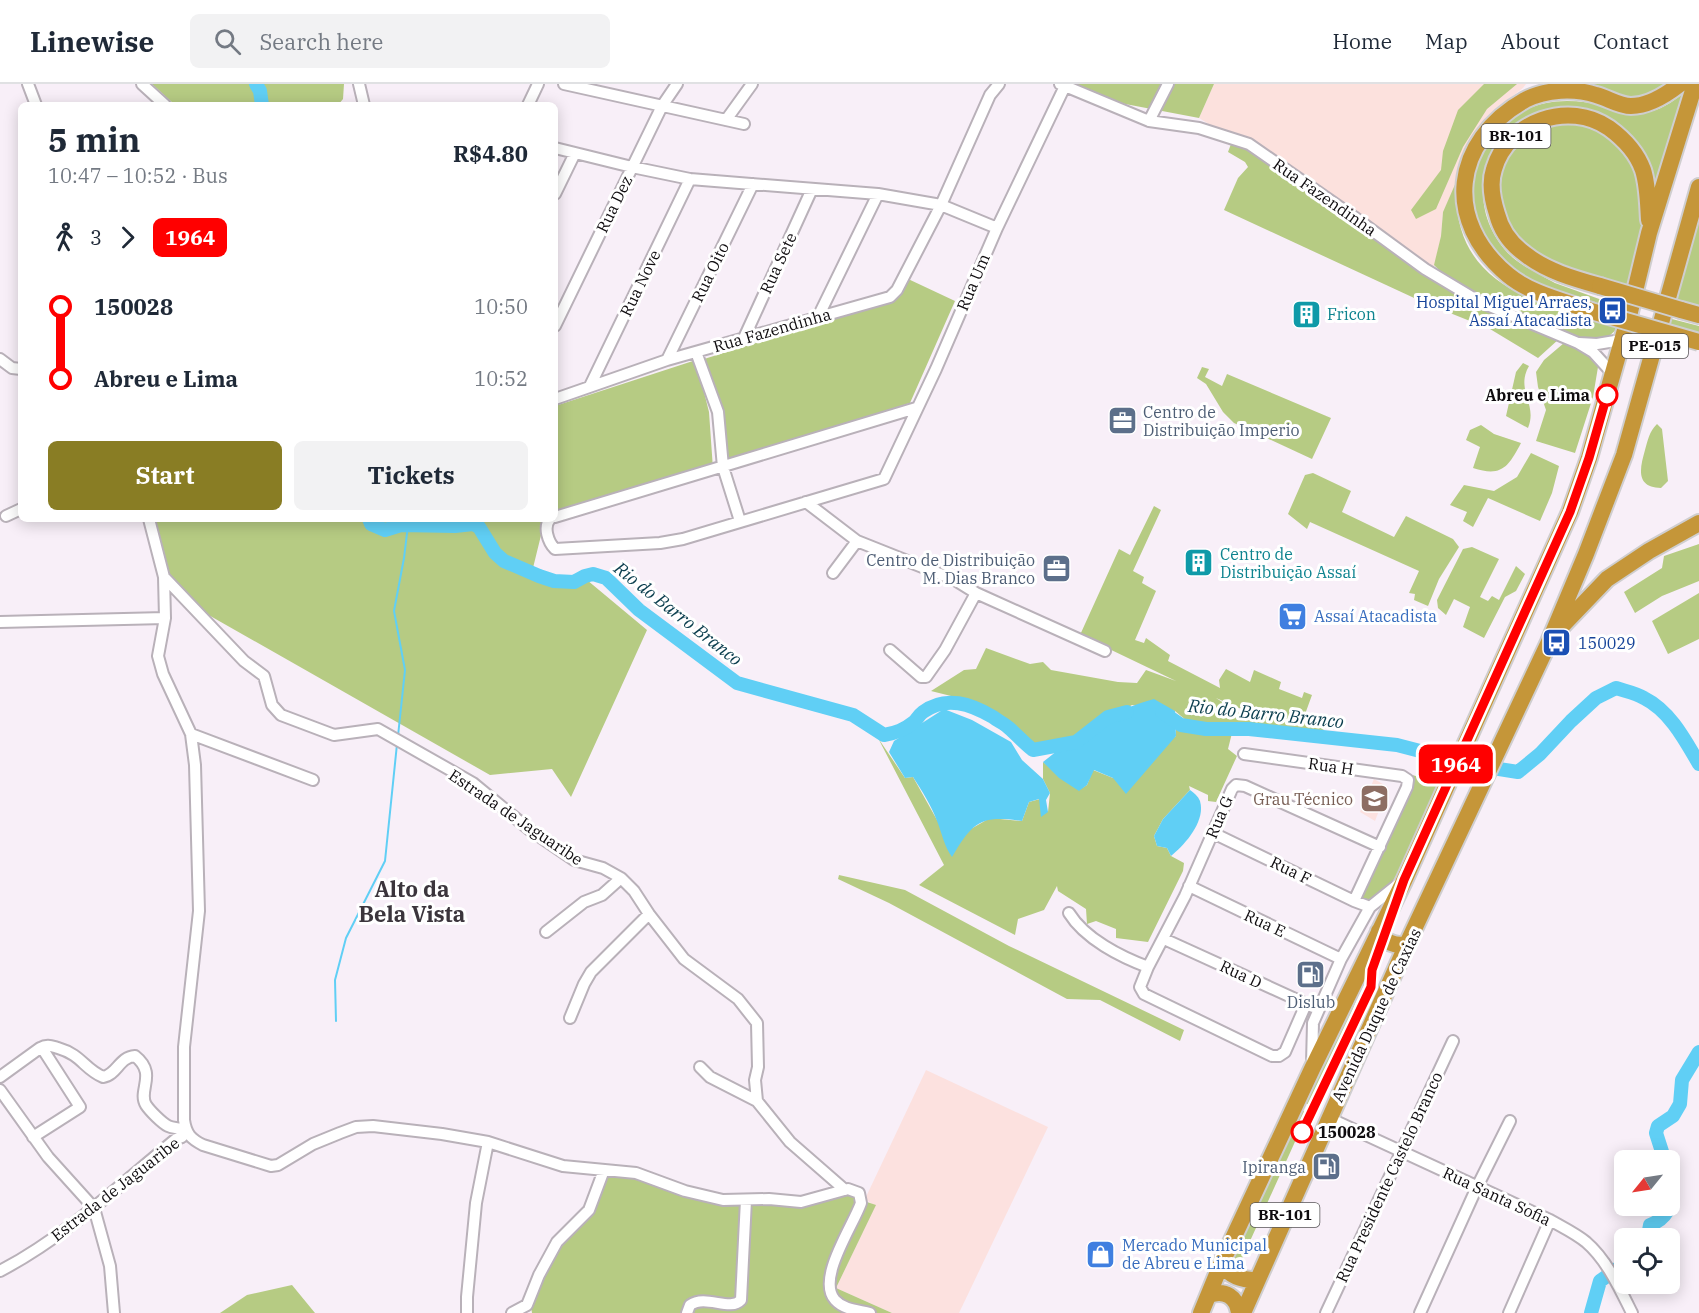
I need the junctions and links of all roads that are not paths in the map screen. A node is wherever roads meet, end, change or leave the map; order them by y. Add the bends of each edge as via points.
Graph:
1 (28, 84) edge
2 (142, 84) edge
3 (359, 84) edge
4 (538, 84) edge
5 (564, 84) edge
6 (677, 84) edge
7 (752, 84) edge
8 (999, 84) edge
9 (1168, 84) edge
10 (1680, 84) edge
11 (1695, 84) edge
12 (1062, 85) edge
13 (604, 88) edge
14 (35, 102) edge
15 (162, 102) edge
16 (363, 102) edge
17 (529, 102) edge
18 (662, 106) junction
19 (726, 120) junction
20 (1149, 121) junction
21 (744, 124) dead end
22 (558, 149) edge
23 (575, 153) junction
24 (632, 167) junction
25 (690, 179) junction
26 (753, 184) junction
27 (1699, 187) edge
28 (558, 188) edge
29 (812, 189) junction
30 (878, 194) junction
31 (941, 205) junction
32 (1699, 224) edge
33 (997, 228) junction
34 (1649, 233) junction
35 (1683, 247) junction
36 (1699, 315) edge
37 (818, 317) junction
38 (558, 320) edge
39 (744, 338) junction
40 (1621, 340) junction
41 (1699, 342) edge
42 (1578, 343) junction
43 (696, 352) junction
44 (0, 359) edge
45 (667, 360) junction
46 (18, 369) edge
47 (1613, 374) junction
48 (590, 386) junction
49 (558, 392) edge
50 (566, 395) junction
51 (558, 398) edge
52 (916, 408) junction
53 (723, 467) junction
54 (806, 502) junction
55 (18, 510) edge
56 (6, 516) dead end
57 (558, 516) edge
58 (740, 521) junction
59 (150, 522) edge
60 (548, 522) edge
61 (1699, 523) edge
62 (857, 541) junction
63 (833, 573) dead end
64 (164, 577) junction
65 (976, 592) junction
66 (165, 618) junction
67 (0, 622) edge
68 (1549, 642) junction
69 (890, 650) dead end
70 (1105, 651) dead end
71 (191, 734) junction
72 (1244, 754) dead end
73 (313, 780) dead end
74 (1213, 833) junction
75 (1380, 847) junction
76 (621, 878) junction
77 (1404, 880) junction
78 (1187, 891) junction
79 (1354, 901) junction
80 (1370, 907) junction
81 (1070, 913) dead end
82 (649, 914) junction
83 (1379, 931) junction
84 (546, 932) dead end
85 (1164, 939) junction
86 (1407, 944) junction
87 (1341, 959) junction
88 (1148, 967) junction
89 (1306, 1004) junction
90 (1319, 1009) junction
91 (570, 1018) dead end
92 (1453, 1041) dead end
93 (40, 1048) junction
94 (700, 1067) dead end
95 (1312, 1069) junction
96 (0, 1077) edge
97 (0, 1090) edge
98 (757, 1101) junction
99 (1329, 1118) junction
100 (1510, 1121) dead end
101 (186, 1132) junction
102 (33, 1137) junction
103 (488, 1142) junction
104 (1402, 1152) junction
105 (604, 1170) junction
106 (1478, 1187) junction
107 (845, 1190) junction
108 (746, 1200) junction
109 (94, 1208) junction
110 (1550, 1220) junction
111 (1222, 1262) junction
112 (0, 1271) edge
113 (1257, 1280) junction
114 (1209, 1294) junction
115 (528, 1309) edge
116 (114, 1313) edge
117 (467, 1313) edge
118 (512, 1313) edge
119 (687, 1313) edge
120 (870, 1313) edge
121 (1201, 1313) edge
122 (1241, 1313) edge
123 (1326, 1313) edge
124 (1420, 1313) edge
125 (1509, 1313) edge
126 (1632, 1313) edge

1 - 14 street
2 - 15 street
3 - 16 street
4 - 17 street
5 - 13 street
6 - 18 street, Rua Dez
7 - 19 street
8 - 31 street, Rua Fazendinha via 990,95
9 - 20 street
10 - 41 highway, bridge via 1665,96 1628,106 1585,92 1545,93 1527,99 1493,123 1479,139 1472,152 1464,194 1472,227 1486,252 1527,288
11 - 34 highway
12 - 20 street, Rua Fazendinha
12 - 33 street, Rua Um
13 - 18 street
18 - 19 street
18 - 24 street, Rua Dez
19 - 21 street
20 - 42 street, Rua Fazendinha via 1199,128 1249,144 1461,292
22 - 23 street
23 - 24 street
23 - 28 street
24 - 25 street
24 - 38 street, Rua Dez
25 - 26 street
25 - 48 street, Rua Nove
26 - 29 street
26 - 45 street, Rua Oito
27 - 35 highway, PE-015
29 - 30 street
29 - 39 street, Rua Sete
30 - 31 street
30 - 37 street
31 - 33 street
31 - 37 street, Rua Fazendinha via 890,297
32 - 35 highway
33 - 52 street, Rua Um
34 - 36 highway, BR-101, bridge via 1643,170 1629,146 1602,123 1575,115 1535,122 1507,144 1496,164 1492,195 1500,225 1523,253 1538,264 1600,286
34 - 40 highway, BR-101
35 - 68 highway, PE-015 via 1624,455
37 - 39 street, Rua Fazendinha
39 - 43 street, Rua Fazendinha
40 - 42 street, Rua Fazendinha
40 - 47 highway, BR-101
42 - 47 street, Rua Fazendinha via 1593,352
43 - 45 street, Rua Fazendinha
43 - 53 street via 718,412
44 - 46 street
45 - 48 street, Rua Fazendinha
47 - 77 highway, Avenida Duque de Caxias / BR-101 via 1570,512
48 - 50 street, Rua Fazendinha
49 - 50 street
50 - 51 street, Rua Fazendinha
52 - 53 street
52 - 54 street, Rua Um via 884,479
53 - 57 street
53 - 58 street
54 - 58 street
54 - 62 street
55 - 56 street
58 - 60 street via 660,543 561,549 551,544
59 - 64 street, Estrada de Jaguaribe
61 - 68 highway, BR-101 via 1607,579
62 - 63 street
62 - 65 street
64 - 66 street, Estrada de Jaguaribe
64 - 76 street, Estrada de Jaguaribe via 244,661 264,676 272,705 281,715 334,735 378,729 472,783 574,860
65 - 69 street via 926,677
65 - 70 street
66 - 67 street
66 - 71 street, Estrada de Jaguaribe via 158,656
68 - 86 highway, Avenida Duque de Caxias / BR-101
71 - 73 street
71 - 101 street, Estrada de Jaguaribe via 199,911 184,1047
72 - 75 street, Rua H via 1402,776 1408,780
74 - 75 street, Rua G via 1232,789 1241,784
74 - 78 street, Rua G
74 - 79 street, Rua F
75 - 79 street
76 - 82 street, Estrada de Jaguaribe
76 - 84 street
77 - 80 street, BR-101
77 - 83 highway, Avenida Duque de Caxias / BR-101
78 - 85 street, Rua G
78 - 87 street, Rua E
79 - 80 street, Rua F
80 - 87 street, BR-101
81 - 88 street via 1083,930 1103,944
82 - 91 street via 591,972
82 - 98 street, Estrada de Jaguaribe via 684,959 738,999 757,1023
83 - 86 highway via 1391,943
83 - 95 highway, Avenida Duque de Caxias / BR-101
85 - 88 street, Rua G
85 - 89 street, Rua D
86 - 99 highway, Avenida Duque de Caxias / BR-101
87 - 90 street, BR-101
88 - 89 street via 1140,987 1144,994 1272,1056 1286,1052
89 - 90 street, Rua D
90 - 95 street, BR-101 via 1312,1031
92 - 104 street, Rua Presidente Castelo Branco
93 - 96 street
93 - 101 street, Estrada de Jaguaribe via 48,1045 70,1051 103,1077 110,1075 125,1058 135,1056 146,1072 146,1105 167,1125
93 - 102 street via 80,1107
94 - 98 street via 710,1077
95 - 111 highway, Avenida Duque de Caxias / BR-101
97 - 102 street
98 - 107 street via 790,1142
99 - 104 street, Rua Santa Sofia
99 - 113 highway, Avenida Duque de Caxias / BR-101
100 - 106 street
101 - 103 street, Estrada de Jaguaribe via 203,1145 271,1166 356,1127
101 - 109 street, Estrada de Jaguaribe
102 - 109 street
103 - 105 street, Estrada de Jaguaribe via 563,1166
103 - 117 street via 476,1203
104 - 106 street, Rua Santa Sofia
104 - 123 street, Rua Presidente Castelo Branco
105 - 108 street, Estrada de Jaguaribe via 636,1173 705,1197
105 - 115 street via 589,1210 557,1242 539,1275
106 - 110 street, Rua Santa Sofia
106 - 124 street
107 - 108 street, Estrada de Jaguaribe via 801,1203
107 - 120 street via 859,1193 861,1203 833,1266 830,1292 850,1309
108 - 119 street via 741,1300 733,1305 700,1301 690,1305
109 - 112 street, Estrada de Jaguaribe
109 - 116 street via 110,1266
110 - 125 street
110 - 126 street, Rua Santa Sofia via 1587,1243 1620,1288
111 - 113 highway via 1226,1271 1244,1280
111 - 114 highway, Avenida Duque de Caxias / BR-101
113 - 122 highway, Avenida Duque de Caxias / BR-101
114 - 121 highway, Avenida Duque de Caxias / BR-101
114 - 122 highway via 1221,1292 1234,1298
115 - 118 street

